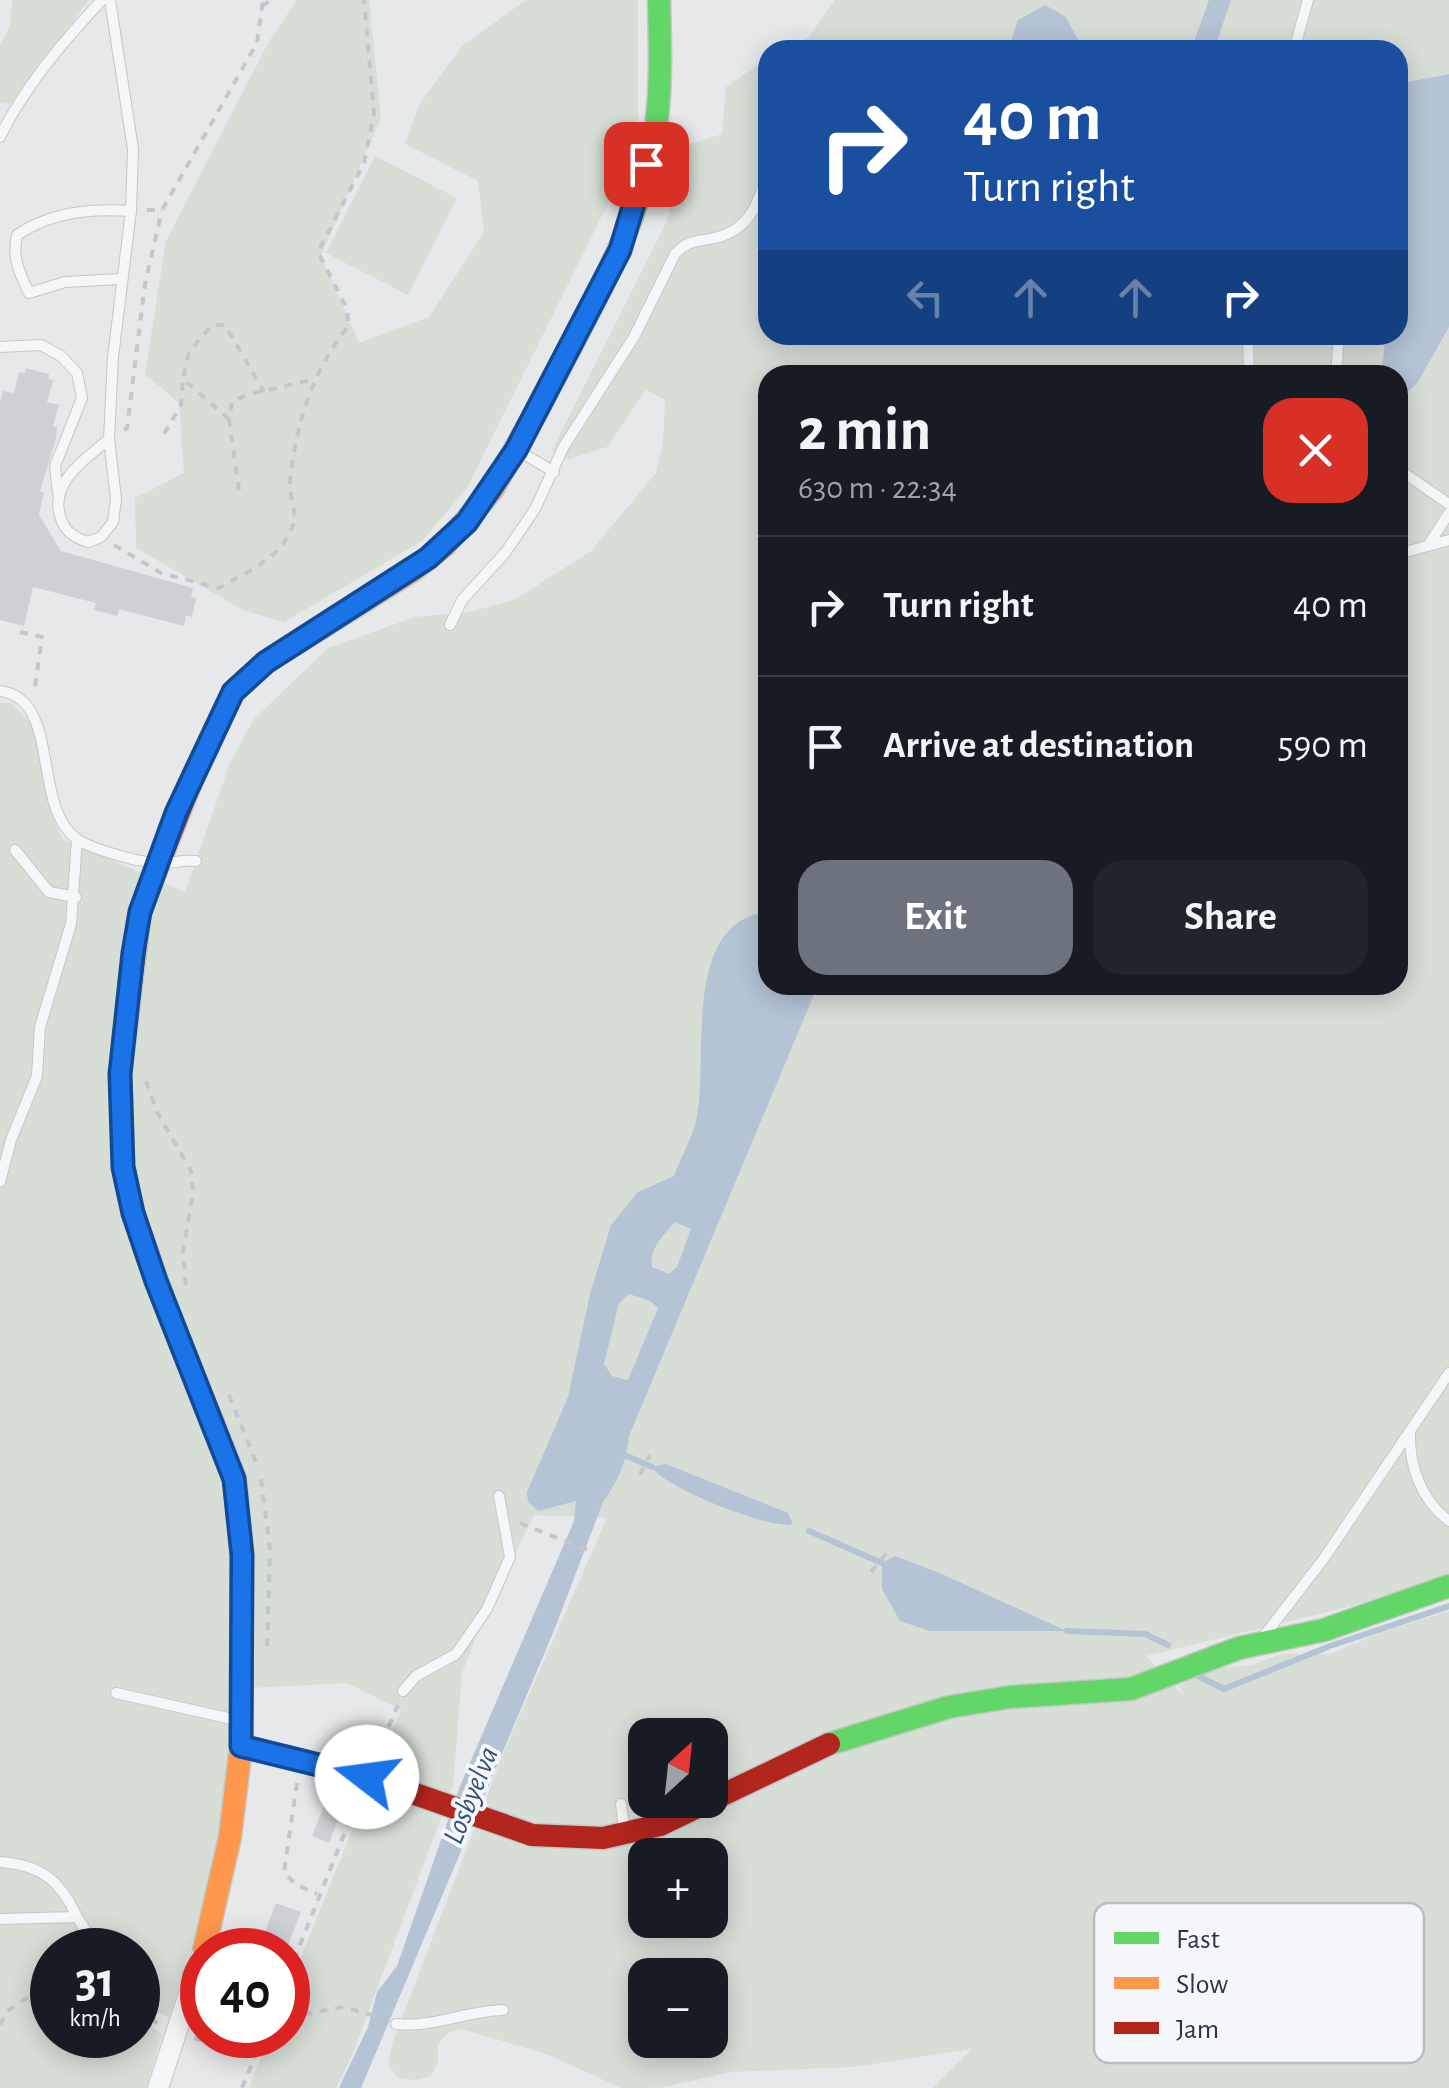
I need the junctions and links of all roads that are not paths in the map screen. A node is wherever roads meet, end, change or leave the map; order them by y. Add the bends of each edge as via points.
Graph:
1 (102, 0) edge
2 (110, 0) edge
3 (658, 0) edge
4 (1308, 0) edge
5 (1297, 40) edge
6 (0, 138) edge
7 (758, 195) edge
8 (131, 211) junction
9 (122, 279) junction
10 (0, 348) edge
11 (109, 440) junction
12 (516, 450) junction
13 (554, 472) junction
14 (1408, 476) edge
15 (58, 494) junction
16 (1449, 504) edge
17 (1449, 513) edge
18 (1449, 540) edge
19 (1429, 544) junction
20 (1408, 551) edge
21 (450, 625) dead end
22 (0, 691) edge
23 (77, 839) junction
24 (15, 850) dead end
25 (196, 861) dead end
26 (158, 863) junction
27 (76, 897) junction
28 (0, 1182) edge
29 (1449, 1373) edge
30 (1410, 1431) junction
31 (498, 1496) dead end
32 (1449, 1521) edge
33 (1449, 1586) edge
34 (1257, 1644) junction
35 (403, 1691) road end
36 (116, 1693) dead end
37 (242, 1721) junction
38 (241, 1746) junction
39 (620, 1804) dead end
40 (625, 1834) junction
41 (0, 1862) edge
42 (77, 1916) junction
43 (0, 1919) edge
44 (84, 1928) edge
45 (209, 1928) edge
46 (503, 2010) dead end
47 (180, 2022) edge
48 (396, 2024) road end
49 (158, 2088) edge

1 - 6 lane via 11,114
2 - 8 lane via 133,148
3 - 12 street via 654,139 620,250
4 - 5 lane
7 - 13 lane via 746,223 724,236 684,244 674,254
8 - 9 lane
8 - 9 lane via 73,212 35,222 18,235 14,250 29,292
9 - 11 lane
10 - 15 lane via 40,345 77,373 82,398 55,466
11 - 15 lane via 68,474
11 - 15 lane via 116,499 113,522 102,537 88,542 64,528
12 - 13 lane
12 - 26 street via 445,545 266,662 233,692
13 - 21 lane
14 - 16 lane
17 - 19 lane
18 - 19 lane
19 - 20 lane
22 - 23 lane via 35,714 50,791
23 - 26 lane
23 - 27 lane
24 - 27 lane via 48,892
25 - 26 lane
26 - 37 street via 133,953 120,1074 123,1167 156,1281 234,1479 242,1555
27 - 28 lane via 40,1027 38,1076
29 - 30 lane
30 - 32 lane via 1415,1474
30 - 34 lane
31 - 35 lane via 510,1556 487,1609 456,1654
33 - 34 street via 1324,1630
34 - 40 street via 1131,1689 950,1707 790,1760 660,1825
36 - 37 lane
37 - 38 street
38 - 40 street via 367,1777 532,1834
38 - 45 street via 230,1837
39 - 40 lane
41 - 42 lane via 35,1867 53,1878
42 - 43 lane
42 - 44 lane
46 - 48 lane
47 - 49 street

